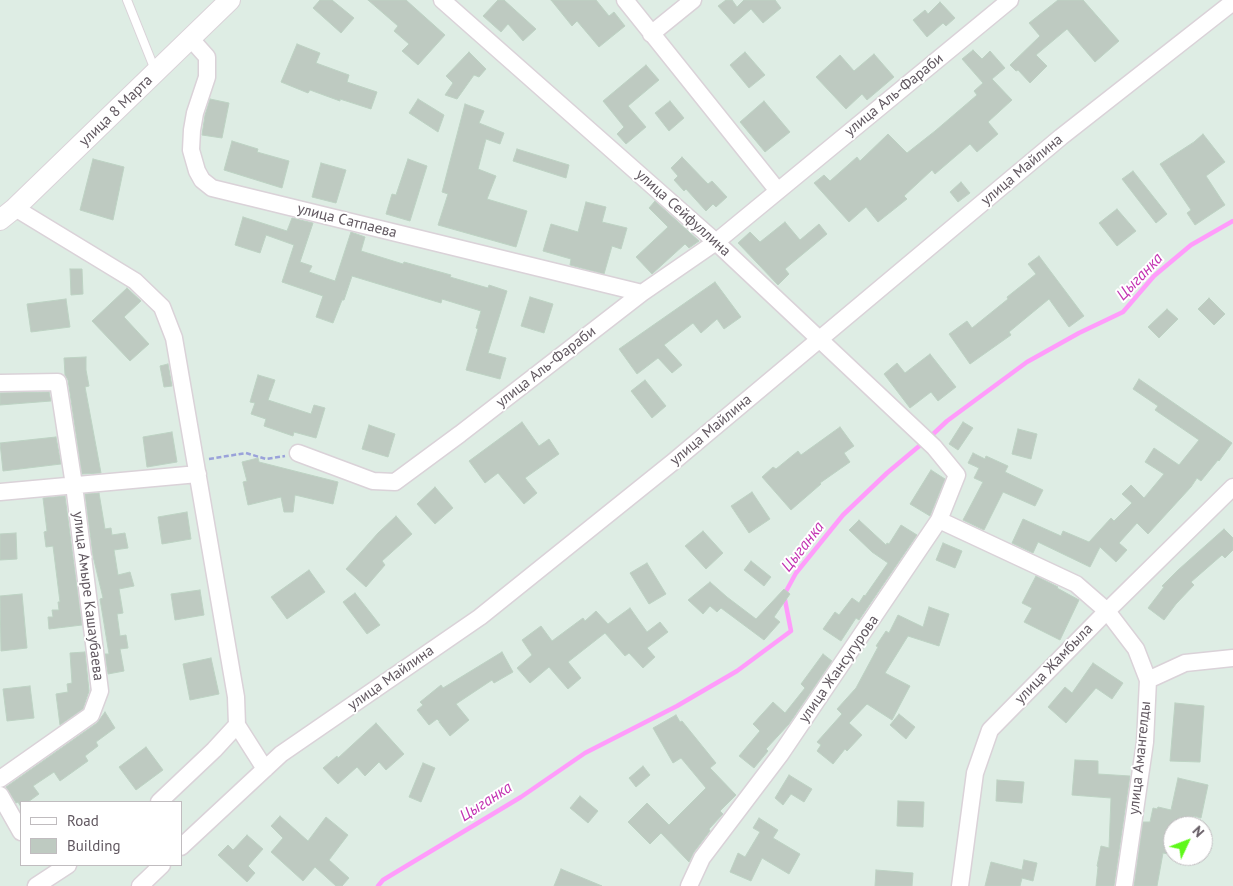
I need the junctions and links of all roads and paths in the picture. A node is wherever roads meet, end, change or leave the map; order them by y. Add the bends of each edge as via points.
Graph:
1 (127, 0) edge
2 (230, 0) edge
3 (442, 0) edge
4 (625, 0) edge
5 (693, 0) edge
6 (1010, 0) edge
7 (1233, 2) edge
8 (651, 34) junction
9 (191, 38) junction
10 (155, 72) junction
11 (778, 191) junction
12 (7, 214) edge
13 (716, 242) junction
14 (642, 293) junction
15 (820, 339) junction
16 (0, 383) edge
17 (934, 447) joint
18 (298, 453) joint
19 (197, 468) junction
20 (74, 485) junction
21 (1233, 487) edge
22 (0, 492) edge
23 (939, 520) junction
24 (1106, 611) junction
25 (1233, 658) edge
26 (1148, 680) junction
27 (236, 725) junction
28 (265, 769) junction
29 (0, 779) edge
30 (0, 795) edge
31 (160, 801) edge
32 (20, 830) edge
33 (182, 846) edge
34 (66, 866) edge
35 (161, 866) edge
36 (41, 876) edge
37 (140, 886) edge
38 (689, 886) edge
39 (960, 886) edge
40 (1124, 886) edge

1 - 10 lane
2 - 9 street, улица 8 Марта
3 - 13 street, улица Сейфуллина
4 - 8 street
5 - 8 street
6 - 11 street, улица Аль-Фараби
7 - 15 street, улица Майлина via 1061,137
8 - 11 street
9 - 10 street, улица 8 Марта
9 - 14 street, улица Сатпаева via 207,57 207,77 195,113 191,150 197,171 212,188
10 - 12 street, улица 8 Марта
11 - 13 street, улица Аль-Фараби
12 - 19 street via 135,282 162,307 174,338
13 - 14 street, улица Аль-Фараби
13 - 15 street, улица Сейфуллина
14 - 18 street, улица Аль-Фараби via 395,482 373,481
15 - 17 street, улица Сейфуллина
15 - 28 street, улица Майлина via 480,617 281,754
16 - 20 street, улица Амыре Кашаубаева via 58,382
17 - 23 street, улица Жансугурова via 957,475
18 - 19 path via 266,459 246,453
19 - 20 street
19 - 27 street via 236,697
20 - 22 street
20 - 29 street, улица Амыре Кашаубаева via 100,691 91,715
21 - 24 street, улица Жамбыла
23 - 24 street, улица Амангелды via 1076,584
23 - 38 street, улица Жансугурова via 780,755 702,858
24 - 26 street, улица Амангелды via 1136,649
24 - 39 street, улица Жамбыла via 990,730 975,773
25 - 26 street via 1185,663
26 - 40 street, улица Амангелды via 1145,742
27 - 28 street
27 - 31 street
28 - 33 street, улица Майлина
30 - 32 street
34 - 36 street
35 - 37 street

